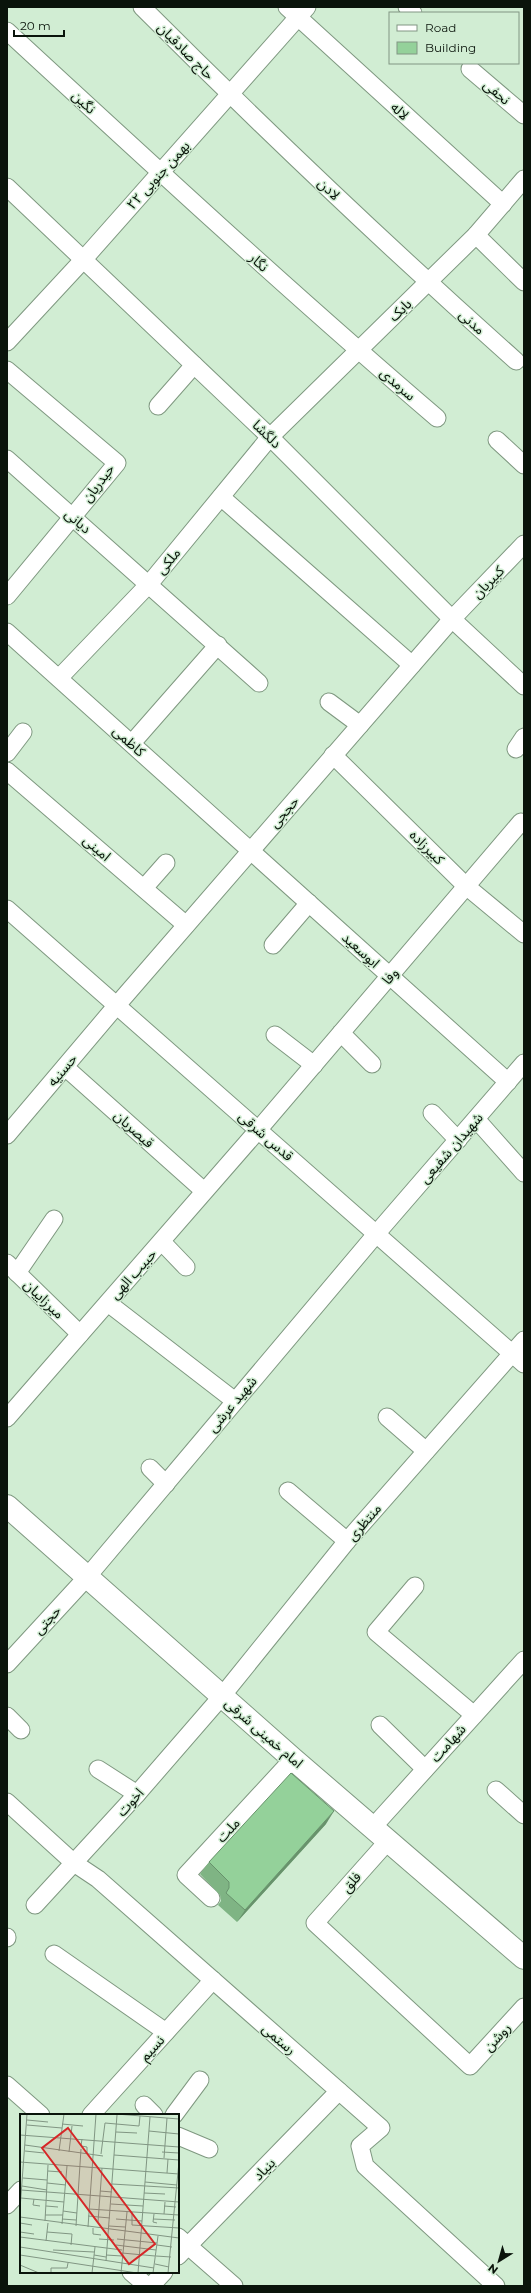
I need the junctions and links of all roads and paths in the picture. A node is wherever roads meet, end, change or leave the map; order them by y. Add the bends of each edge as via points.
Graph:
1 (142, 7) edge
2 (297, 11) edge
3 (7, 31) edge
4 (470, 69) dead end
5 (230, 95) junction
6 (524, 115) edge
7 (160, 173) junction
8 (524, 178) edge
9 (7, 187) edge
10 (503, 204) junction
11 (476, 235) junction
12 (83, 260) junction
13 (428, 282) junction
14 (524, 282) edge
15 (7, 342) edge
16 (358, 351) junction
17 (516, 361) dead end
18 (194, 365) junction
19 (7, 370) edge
20 (158, 406) dead end
21 (437, 418) dead end
22 (270, 437) junction
23 (497, 440) dead end
24 (7, 459) edge
25 (524, 465) edge
26 (221, 497) junction
27 (72, 517) junction
28 (524, 544) edge
29 (150, 583) junction
30 (7, 596) edge
31 (452, 619) junction
32 (7, 632) edge
33 (218, 645) junction
34 (412, 665) junction
35 (59, 678) junction
36 (259, 683) dead end
37 (524, 686) edge
38 (329, 702) dead end
39 (360, 725) junction
40 (23, 732) dead end
41 (132, 743) junction
42 (7, 753) edge
43 (333, 755) junction
44 (7, 771) edge
45 (521, 822) dead end
46 (251, 850) junction
47 (166, 862) dead end
48 (466, 886) junction
49 (144, 888) junction
50 (309, 903) junction
51 (7, 910) edge
52 (186, 924) junction
53 (524, 934) edge
54 (273, 945) dead end
55 (390, 976) junction
56 (117, 1004) junction
57 (275, 1034) dead end
58 (341, 1034) junction
59 (524, 1063) edge
60 (372, 1064) dead end
61 (314, 1065) junction
62 (65, 1067) junction
63 (508, 1082) junction
64 (432, 1113) dead end
65 (476, 1119) junction
66 (259, 1129) junction
67 (7, 1134) edge
68 (458, 1140) junction
69 (524, 1173) edge
70 (204, 1191) junction
71 (54, 1219) dead end
72 (377, 1233) junction
73 (162, 1242) junction
74 (186, 1267) dead end
75 (12, 1268) edge
76 (108, 1302) junction
77 (80, 1334) junction
78 (524, 1340) edge
79 (518, 1359) edge
80 (235, 1401) junction
81 (387, 1417) dead end
82 (7, 1418) edge
83 (426, 1451) junction
84 (150, 1468) dead end
85 (166, 1484) junction
86 (288, 1491) dead end
87 (7, 1506) edge
88 (347, 1541) junction
89 (88, 1576) junction
90 (415, 1586) dead end
91 (524, 1660) edge
92 (7, 1664) edge
93 (222, 1696) junction
94 (474, 1715) junction
95 (7, 1716) edge
96 (380, 1725) dead end
97 (21, 1730) dead end
98 (293, 1759) junction
99 (98, 1769) dead end
100 (425, 1769) junction
101 (496, 1790) dead end
102 (137, 1794) junction
103 (7, 1802) edge
104 (524, 1815) edge
105 (380, 1834) junction
106 (74, 1863) junction
107 (211, 1898) dead end
108 (35, 1905) dead end
109 (54, 1954) dead end
110 (524, 1958) edge
111 (213, 1980) junction
112 (524, 2007) edge
113 (166, 2032) junction
114 (470, 2066) joint
115 (200, 2080) dead end
116 (7, 2085) edge
117 (339, 2092) junction
118 (40, 2114) edge
119 (92, 2114) edge
120 (175, 2114) edge
121 (179, 2136) edge
122 (209, 2149) dead end
123 (16, 2188) edge
124 (7, 2205) edge
125 (181, 2246) edge
126 (132, 2273) edge
127 (163, 2273) edge
128 (147, 2286) edge
129 (151, 2286) edge
130 (234, 2286) edge
131 (496, 2286) edge

1 - 5 street, حاج صادقیان
2 - 5 street, ۲۲ بهمن جنوبی
2 - 10 street, لاله
3 - 7 street, نگین
4 - 6 street, نجفی
5 - 7 street, ۲۲ بهمن جنوبی
5 - 13 street, لادن
7 - 12 street, ۲۲ بهمن جنوبی
7 - 16 street, نگار
8 - 10 street, بابک
9 - 12 street, دلگشا
10 - 11 street, بابک
11 - 13 street, بابک
11 - 14 street
12 - 15 street, ۲۲ بهمن جنوبی
12 - 18 street, دلگشا
13 - 16 street, بابک
13 - 17 street, مدنی
16 - 21 street, سرمدی
16 - 22 street, بابک
18 - 20 street
18 - 22 street, دلگشا
19 - 27 street, حیدریان via 117,463
22 - 26 street, ملکی
22 - 31 street, دلگشا
23 - 25 street
24 - 27 street, دیانی
26 - 29 street, ملکی
26 - 34 street
27 - 29 street, دیانی
27 - 30 street, حیدریان
28 - 31 street, کبیریان
29 - 33 street, دیانی
29 - 35 street, ملکی
31 - 34 street, حججی
31 - 37 street, دلگشا
32 - 35 street, کاظمی
33 - 36 street, دیانی
33 - 41 street
34 - 39 street, حججی
35 - 41 street, کاظمی
38 - 39 street
39 - 43 street, حججی
40 - 42 street
41 - 46 street, کاظمی
43 - 46 street, حججی
43 - 48 street, کبیرزاده
44 - 49 street, امینی
45 - 48 street, وفا
46 - 50 street, ابوسعید
46 - 52 street, حججی
47 - 49 street
48 - 53 street, کبیرزاده
48 - 55 street, وفا
49 - 52 street, امینی
50 - 54 street
50 - 55 street, ابوسعید
51 - 56 street, قدس شرقی
52 - 56 street, حججی
55 - 58 street, وفا
55 - 63 street, ابوسعید
56 - 62 street, حسنیه
56 - 66 street, قدس شرقی
57 - 61 street
58 - 60 street
58 - 61 street, وفا
59 - 63 street, شهیدان شفیعی
61 - 66 street, وفا
62 - 67 street, حسنیه
62 - 70 street, قیصریان
63 - 65 street, شهیدان شفیعی
64 - 68 street
65 - 68 street, شهیدان شفیعی
65 - 69 street
66 - 70 street, حبیب الهی
66 - 72 street, قدس شرقی
68 - 72 street, شهیدان شفیعی
70 - 73 street, حبیب الهی
71 - 75 street
72 - 79 street, قدس شرقی
72 - 80 street, شهید عرشی
73 - 74 street
73 - 76 street, حبیب الهی
75 - 77 street, میرزاییان
76 - 77 street, حبیب الهی
76 - 80 street
77 - 82 street, حبیب الهی
78 - 79 street, منتظری
79 - 83 street, منتظری
80 - 85 street, شهید عرشی
81 - 83 street
83 - 88 street, منتظری
84 - 85 street
85 - 89 street, شهید عرشی
86 - 88 street
87 - 89 main road, امام خمینی شرقی
88 - 93 street, منتظری
89 - 92 street, حجتی
89 - 93 main road, امام خمینی شرقی
90 - 94 street via 376,1632
91 - 94 street, شهامت
93 - 98 main road, امام خمینی شرقی
93 - 102 street, اخوت
94 - 100 street, شهامت
95 - 97 street
96 - 100 street
98 - 105 main road, امام خمینی شرقی
98 - 107 street, ملت via 186,1875
99 - 102 street
100 - 105 street, شهامت
101 - 104 street
102 - 106 street, اخوت
103 - 106 street, رستمی
105 - 110 main road, امام خمینی شرقی
105 - 114 street, فلق via 315,1923
106 - 108 street, اخوت
106 - 111 street, رستمی via 98,1878
109 - 113 street
111 - 113 street, نسیم
111 - 117 street, رستمی
112 - 114 street, روشن
113 - 119 street, نسیم
115 - 120 street
116 - 118 street
117 - 125 street, بنیاد
117 - 131 street, رستمی via 381,2128 360,2146 365,2166
121 - 122 street
123 - 124 street
125 - 130 street
126 - 128 street
127 - 129 street

